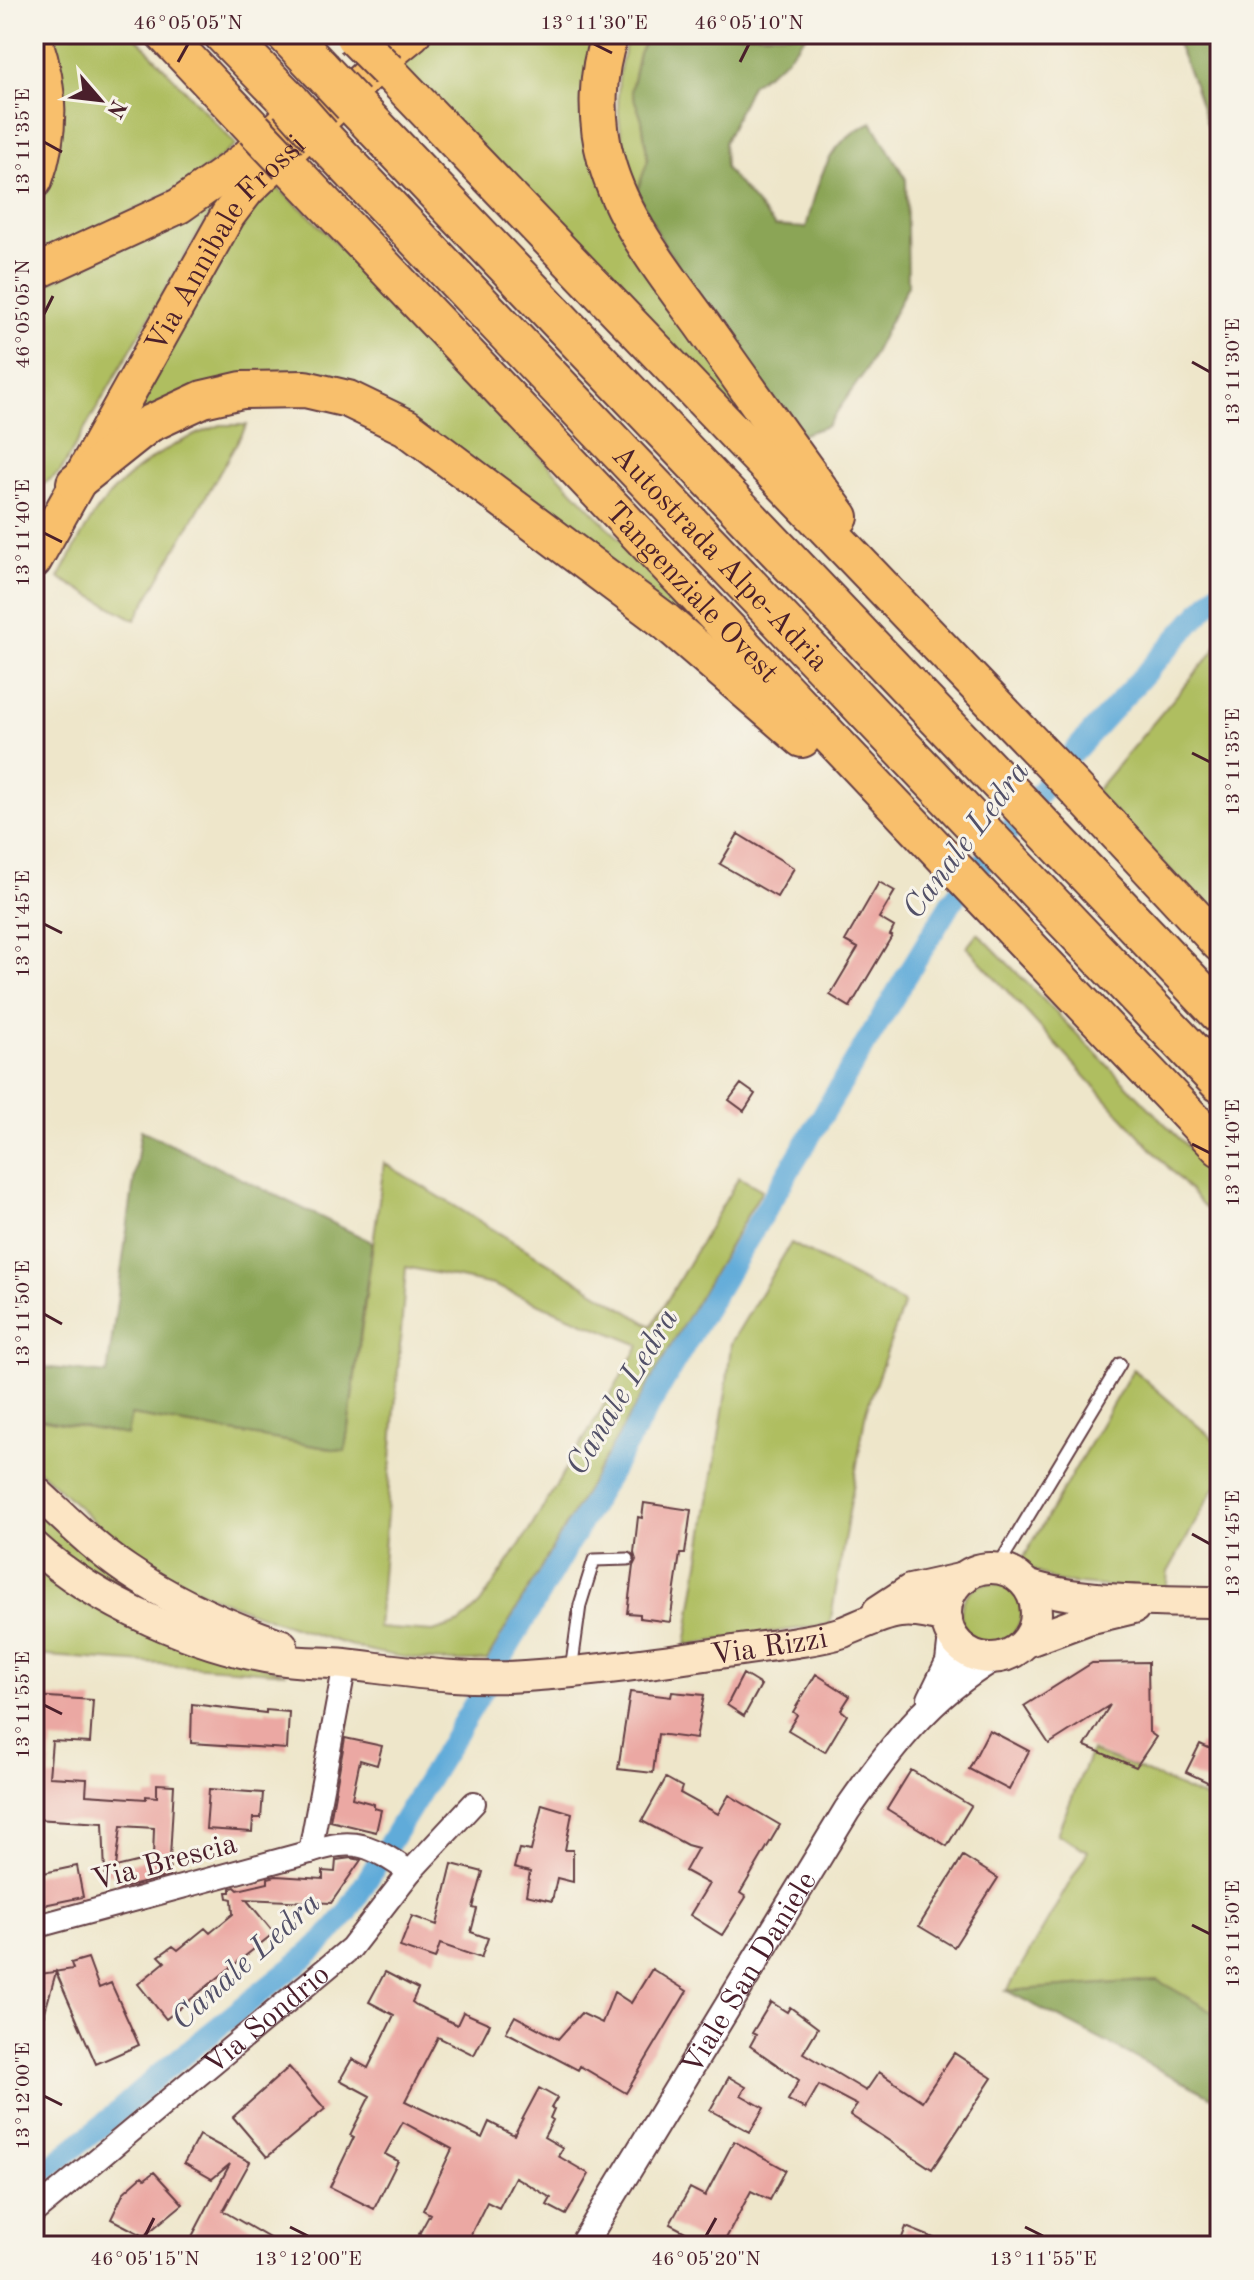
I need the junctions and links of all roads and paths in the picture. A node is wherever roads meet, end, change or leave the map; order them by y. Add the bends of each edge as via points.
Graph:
1 (164, 34) edge
2 (224, 34) edge
3 (287, 34) edge
4 (413, 34) edge
5 (610, 34) edge
6 (361, 35) edge
7 (34, 41) edge
8 (34, 180) edge
9 (34, 273) edge
10 (75, 483) junction
11 (34, 513) edge
12 (34, 561) edge
13 (918, 625) junction
14 (948, 863) junction
15 (1220, 944) edge
16 (1220, 1013) edge
17 (1220, 1082) edge
18 (1220, 1148) edge
19 (1120, 1364) dead end
20 (34, 1490) edge
21 (34, 1546) edge
22 (628, 1559) dead end
23 (997, 1568) junction
24 (964, 1578) junction
25 (1027, 1585) junction
26 (1163, 1601) junction
27 (1220, 1602) edge
28 (856, 1626) junction
29 (950, 1627) junction
30 (1026, 1642) junction
31 (994, 1658) junction
32 (345, 1664) junction
33 (564, 1672) junction
34 (927, 1707) junction
35 (474, 1803) dead end
36 (310, 1852) junction
37 (407, 1869) junction
38 (34, 1927) edge
39 (34, 2212) edge
40 (582, 2246) edge

1 - 14 highway, Tangenziale Ovest, bridge
2 - 17 highway, Autostrada Alpe-Adria, bridge
3 - 16 highway, Autostrada Alpe-Adria, bridge
4 - 10 main road, Via Annibale Frossi via 247,190 228,215
5 - 13 highway via 600,72 600,113 606,162 626,210 678,291
6 - 9 main road, Via Annibale Frossi via 244,160 215,183 179,206
6 - 13 highway, bridge via 388,71
7 - 8 highway via 48,113
10 - 11 main road
10 - 12 main road, Via Annibale Frossi
10 - 14 highway via 149,424 203,399 242,390 305,389 348,399 406,427 665,621 806,742 899,839
13 - 15 highway
14 - 18 highway, Tangenziale Ovest
19 - 23 lane
20 - 32 main road via 92,1543 174,1599 260,1637
21 - 32 main road via 86,1585 181,1632 284,1660
22 - 33 lane via 594,1560
23 - 24 main road
23 - 25 main road, Viale San Daniele
24 - 28 main road, Via Rizzi via 910,1590
24 - 29 main road, Viale San Daniele via 949,1598
25 - 26 main road, Viale San Daniele via 1050,1593
25 - 30 main road via 1036,1611
26 - 27 main road, Viale San Daniele
26 - 30 main road, Viale San Daniele via 1088,1619
28 - 29 main road, Via Rizzi via 899,1611 930,1613
28 - 33 main road, Via Rizzi via 813,1639
29 - 31 main road via 966,1651
29 - 34 street, Viale San Daniele via 949,1662
30 - 31 main road, Viale San Daniele
31 - 34 street, Viale San Daniele
32 - 33 main road via 469,1678
32 - 36 street
34 - 40 street, Viale San Daniele via 847,1810
35 - 37 street, Via Sondrio
36 - 37 street, Via Brescia via 342,1843 374,1849
36 - 38 street, Via Brescia
37 - 39 street, Via Sondrio via 351,1948

